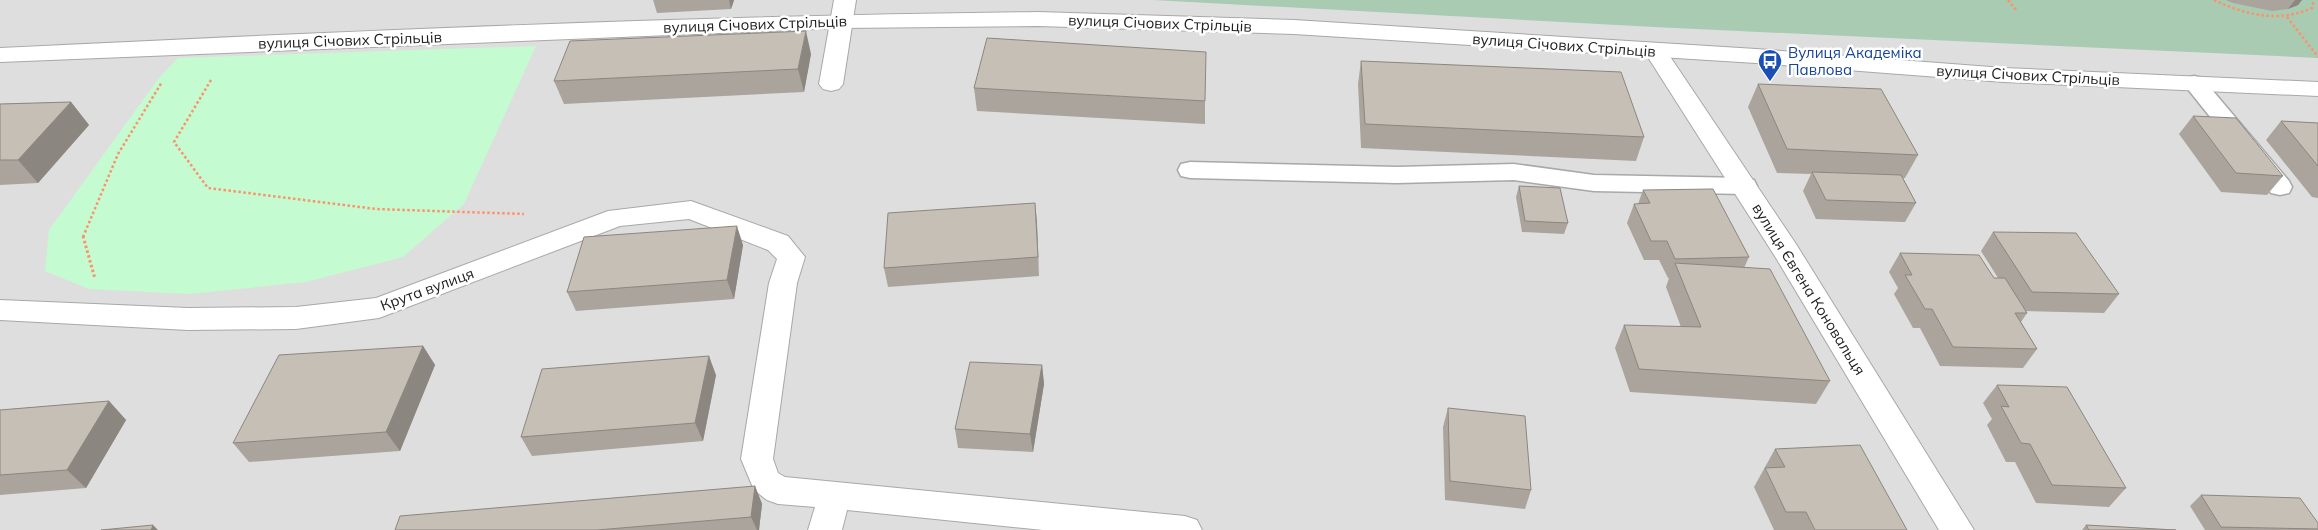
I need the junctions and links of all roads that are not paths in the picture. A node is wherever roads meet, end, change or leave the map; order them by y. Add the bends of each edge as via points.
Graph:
1 (844, 10) edge
2 (1655, 51) junction
3 (0, 55) edge
4 (831, 84) dead end
5 (2194, 84) junction
6 (2318, 89) edge
7 (1190, 170) dead end
8 (1745, 186) junction
9 (2280, 188) edge
10 (0, 310) edge
11 (834, 496) junction
12 (825, 530) edge
13 (1185, 530) edge
14 (1957, 530) edge

1 - 2 street, вулиця Січових Стрільців via 1284,26
1 - 3 street, вулиця Січових Стрільців
1 - 4 street
2 - 5 street, вулиця Січових Стрільців via 2004,76
2 - 8 street, вулиця Євгена Коновальця
5 - 6 street, вулиця Січових Стрільців
5 - 9 lane
7 - 8 lane via 1397,175 1514,172 1594,183
8 - 14 street, вулиця Євгена Коновальця
10 - 11 street, Крута вулиця via 188,319 296,318 379,308 617,217 691,210 778,243 791,257 783,283 757,459 766,481 778,490
11 - 12 street
11 - 13 street

